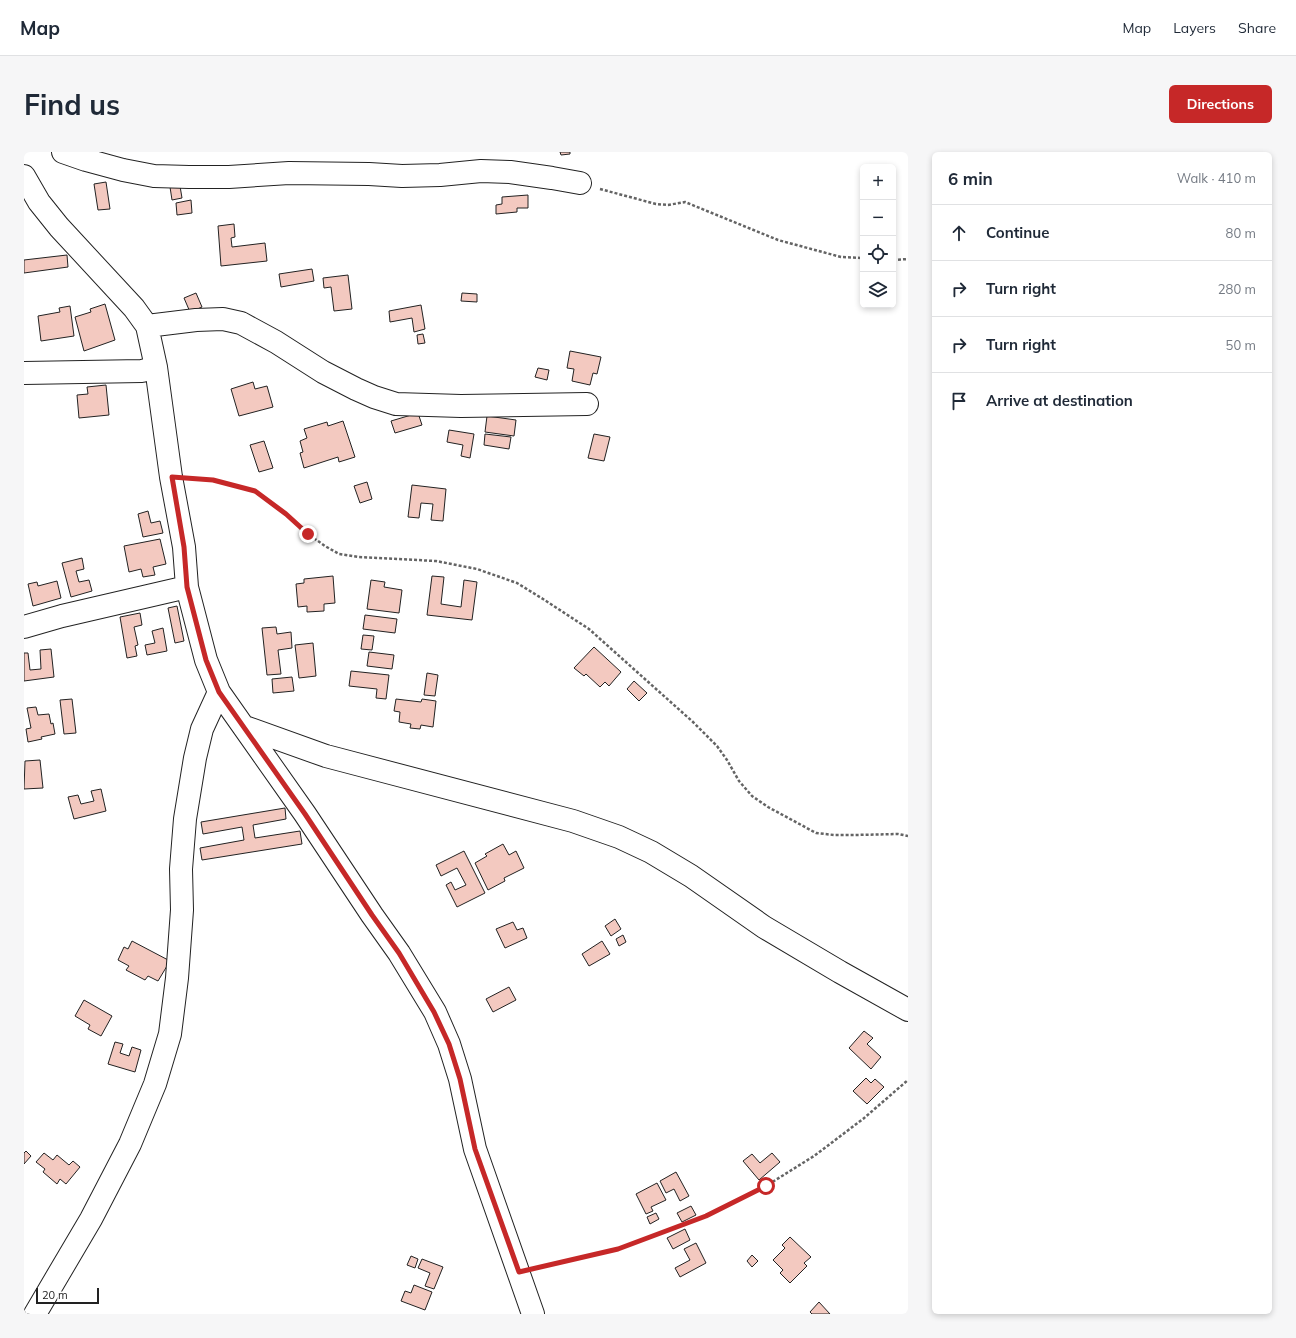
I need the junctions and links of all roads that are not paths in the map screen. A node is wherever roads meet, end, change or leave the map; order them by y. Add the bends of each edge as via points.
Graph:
1 (66, 152) edge
2 (24, 176) edge
3 (580, 184) road end
4 (147, 326) junction
5 (156, 367) junction
6 (24, 373) edge
7 (587, 404) dead end
8 (187, 587) junction
9 (24, 627) edge
10 (219, 692) junction
11 (245, 727) junction
12 (908, 1010) edge
13 (35, 1314) edge
14 (533, 1314) edge

1 - 3 street via 86,160 154,176 189,178 289,173 402,176 481,171 510,172
2 - 4 street via 39,202 59,227 134,308
4 - 5 street
4 - 7 street via 223,319 241,323 356,390 396,404
5 - 6 street via 142,371
5 - 8 street via 184,547
8 - 9 street
8 - 10 street via 206,660
10 - 11 street
10 - 13 street via 202,729 185,820 181,869 182,910 170,1034 155,1084 130,1144 91,1219
11 - 12 street via 326,756 552,815 619,837 651,852 691,876 764,927
11 - 14 street via 399,953 434,1012 449,1044 460,1079 475,1149

